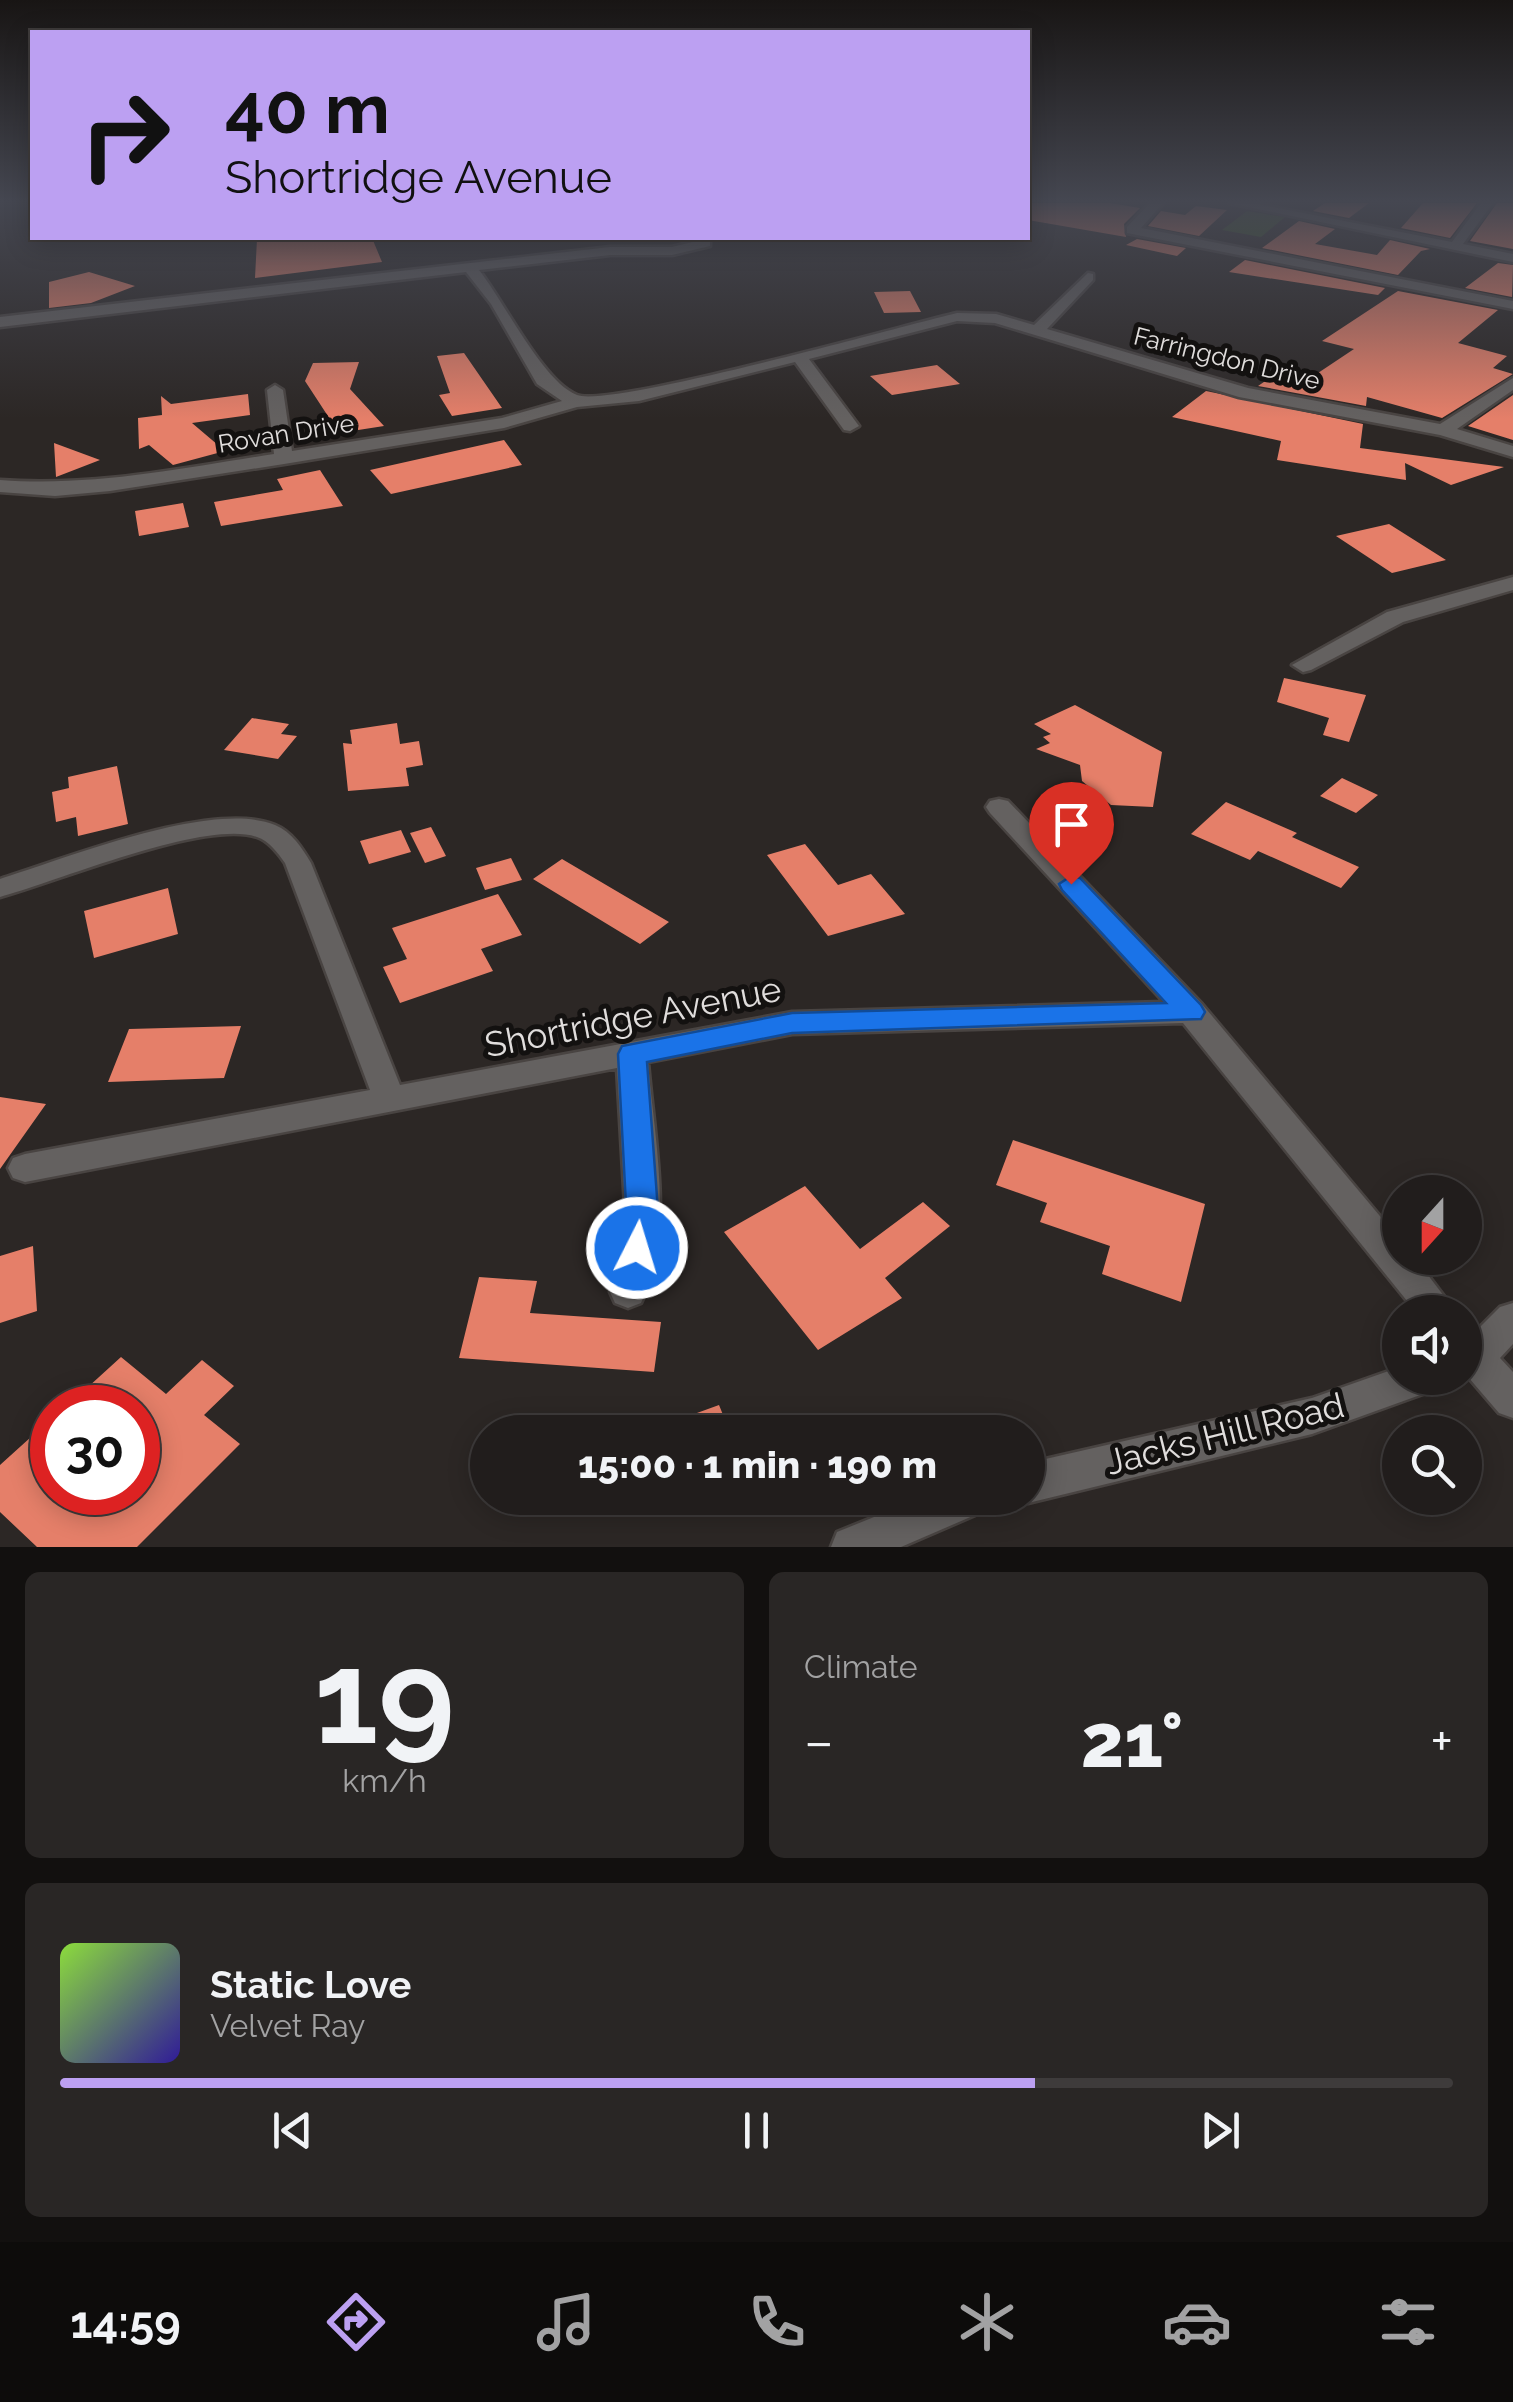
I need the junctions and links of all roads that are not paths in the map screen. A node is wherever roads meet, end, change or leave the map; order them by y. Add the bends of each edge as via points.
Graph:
1 (399, 275) edge
2 (476, 275) edge
3 (1370, 275) edge
4 (1088, 277) dead end
5 (1513, 304) edge
6 (0, 322) edge
7 (1037, 331) junction
8 (800, 358) junction
9 (1513, 383) edge
10 (275, 390) dead end
11 (576, 402) junction
12 (850, 426) dead end
13 (1443, 430) junction
14 (1513, 452) edge
15 (284, 459) junction
16 (0, 486) edge
17 (1513, 583) edge
18 (1302, 665) dead end
19 (999, 807) dead end
20 (0, 888) edge
21 (1191, 1012) junction
22 (632, 1054) junction
23 (390, 1101) junction
24 (25, 1168) dead end
25 (628, 1292) dead end
26 (1424, 1295) edge
27 (1513, 1319) edge
28 (1482, 1344) edge
29 (1482, 1369) edge
30 (1382, 1391) edge
31 (1513, 1400) edge
32 (1045, 1480) edge
33 (928, 1515) edge
34 (852, 1547) edge

1 - 6 street
2 - 11 street via 543,381
3 - 5 street
4 - 7 street
7 - 8 street, Farringdon Drive via 996,318 956,316
7 - 13 street, Farringdon Drive via 1245,393
8 - 11 street, Farringdon Drive via 639,396
8 - 12 street
9 - 13 street
10 - 15 street
11 - 15 street, Rovan Drive via 504,423
13 - 14 street, Farringdon Drive
15 - 16 street, Rovan Drive via 92,487
17 - 18 street via 1395,617
19 - 21 street
20 - 23 street via 212,828 253,826 284,840
21 - 22 street, Shortridge Avenue via 792,1023
21 - 26 street
22 - 23 street, Shortridge Avenue
22 - 25 street via 643,1224
23 - 24 street, Shortridge Avenue
27 - 28 street
29 - 31 street
30 - 32 street, Jacks Hill Road via 1312,1416
33 - 34 street

